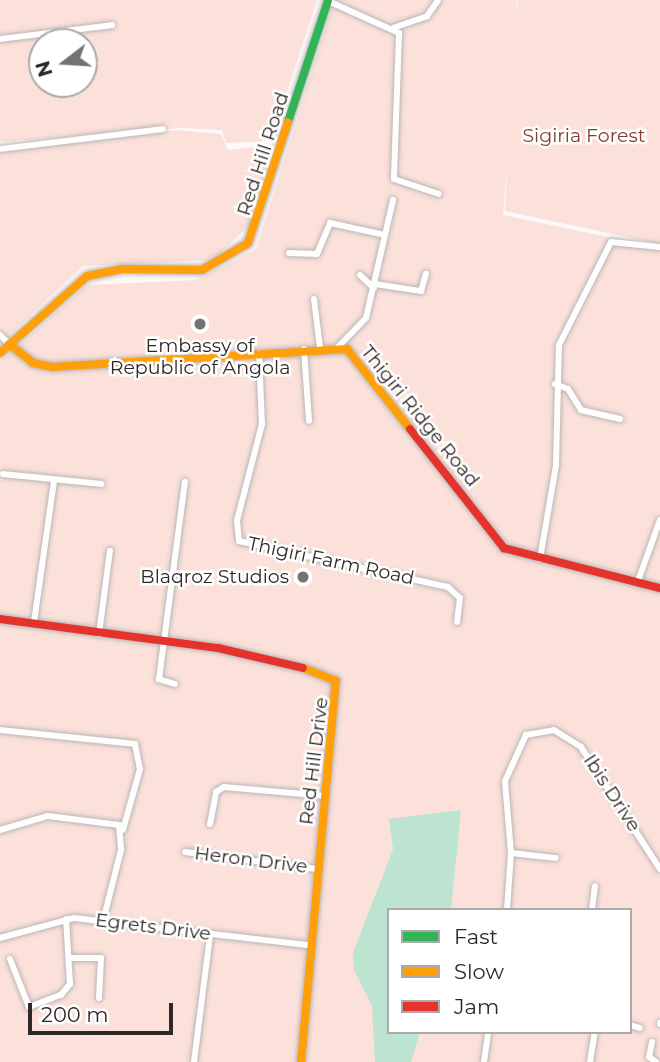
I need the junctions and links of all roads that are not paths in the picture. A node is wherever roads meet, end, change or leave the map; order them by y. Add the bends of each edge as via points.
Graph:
1 (328, 0) edge
2 (438, 0) edge
3 (112, 25) dead end
4 (391, 29) junction
5 (0, 39) edge
6 (163, 129) dead end
7 (0, 149) edge
8 (439, 194) dead end
9 (393, 200) dead end
10 (385, 234) junction
11 (660, 247) edge
12 (289, 253) dead end
13 (426, 274) dead end
14 (360, 275) dead end
15 (374, 286) junction
16 (314, 299) dead end
17 (0, 335) edge
18 (9, 344) junction
19 (338, 347) junction
20 (320, 348) junction
21 (304, 349) junction
22 (0, 353) edge
23 (259, 353) junction
24 (555, 384) junction
25 (620, 419) dead end
26 (309, 421) dead end
27 (3, 474) dead end
28 (54, 482) junction
29 (185, 482) dead end
30 (101, 484) dead end
31 (660, 520) edge
32 (110, 551) dead end
33 (540, 559) junction
34 (638, 581) junction
35 (660, 587) edge
36 (0, 619) edge
37 (34, 622) junction
38 (457, 622) dead end
39 (99, 634) junction
40 (164, 641) junction
41 (175, 684) dead end
42 (0, 730) edge
43 (326, 796) junction
44 (210, 824) dead end
45 (0, 830) edge
46 (123, 830) junction
47 (185, 852) dead end
48 (511, 853) junction
49 (556, 858) dead end
50 (317, 869) junction
51 (660, 869) edge
52 (596, 886) dead end
53 (507, 908) edge
54 (592, 908) edge
55 (66, 919) junction
56 (103, 921) junction
57 (210, 935) junction
58 (0, 938) edge
59 (309, 945) junction
60 (69, 958) junction
61 (10, 959) dead end
62 (99, 998) dead end
63 (632, 1026) edge
64 (640, 1028) dead end
65 (488, 1034) edge
66 (595, 1034) edge
67 (652, 1042) dead end
68 (194, 1062) edge
69 (301, 1062) edge
70 (484, 1062) edge
71 (590, 1062) edge
72 (656, 1062) edge

1 - 4 street
1 - 18 street, Red Hill Road via 248,243 202,270 123,269 87,276
2 - 4 street via 427,16
3 - 5 street
4 - 8 street via 399,37 394,180
6 - 7 street
9 - 10 street
10 - 12 street via 330,223 317,254
10 - 15 street
11 - 24 street via 613,240 559,345
13 - 15 street via 418,292
14 - 15 street
15 - 19 street via 366,318
16 - 20 street
17 - 18 street
18 - 22 street, Red Hill Road
18 - 23 street, Thigiri Ridge Road via 47,367
19 - 20 street, Thigiri Ridge Road
19 - 33 street, Thigiri Ridge Road via 356,356 499,543
20 - 21 street, Thigiri Ridge Road
21 - 23 street, Thigiri Ridge Road
21 - 26 street
23 - 38 street, Thigiri Farm Road via 262,430 237,521 239,541 448,587 460,598
24 - 25 street via 568,389 581,410
24 - 33 street via 555,465
27 - 28 street
28 - 30 street
28 - 37 street
29 - 40 street
31 - 34 street
32 - 39 street
33 - 34 street, Thigiri Ridge Road
34 - 35 street, Thigiri Ridge Road
36 - 37 street, Red Hill Drive
37 - 39 street, Red Hill Drive
39 - 40 street, Red Hill Drive
40 - 41 street via 159,679
40 - 43 street, Red Hill Drive via 301,666 334,679 339,691
42 - 46 street via 135,744 140,769
43 - 44 street via 224,787 216,792
43 - 50 street, Red Hill Drive
45 - 46 street via 68,816
46 - 56 street
47 - 50 street, Heron Drive
48 - 49 street
48 - 51 street, Ibis Drive via 507,771 518,740 549,729 588,754
48 - 53 street, Ibis Drive
50 - 59 street, Red Hill Drive
52 - 54 street
55 - 56 street, Egrets Drive
55 - 58 street, Egrets Drive
55 - 60 street
56 - 57 street, Egrets Drive
57 - 59 street, Egrets Drive
57 - 68 street
59 - 69 street, Red Hill Drive
60 - 61 street via 67,990 34,1007 24,1003
60 - 62 street via 102,958
63 - 64 street
65 - 70 street
66 - 71 street
67 - 72 street via 649,1057

